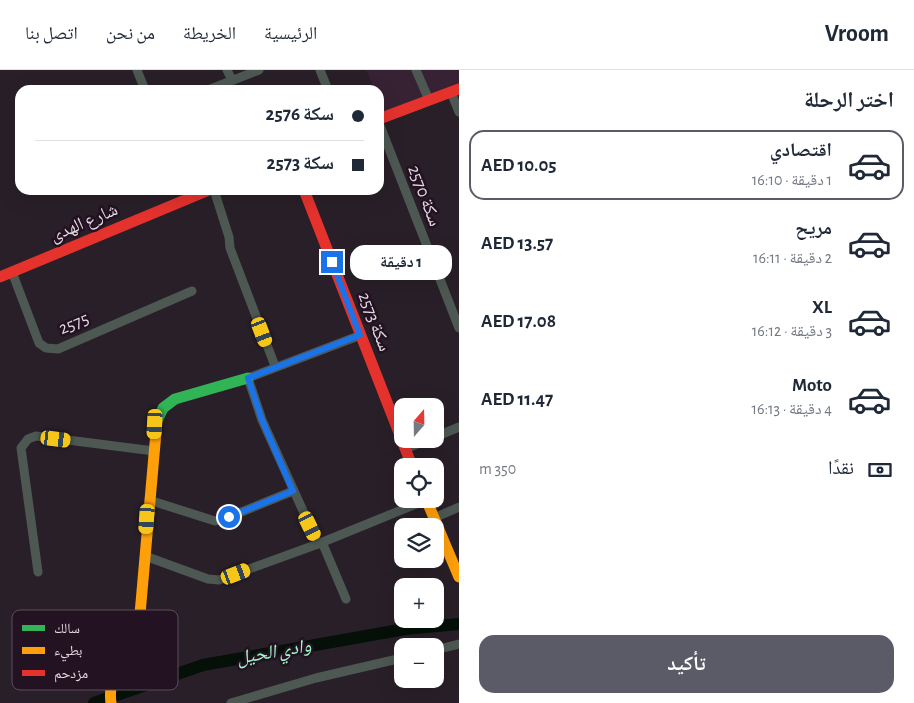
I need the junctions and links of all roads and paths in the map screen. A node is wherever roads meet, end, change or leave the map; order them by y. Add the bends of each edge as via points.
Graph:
1 (136, 70) edge
2 (227, 70) edge
3 (259, 70) edge
4 (320, 70) edge
5 (416, 70) edge
6 (232, 80) junction
7 (143, 85) edge
8 (220, 85) edge
9 (326, 85) edge
10 (455, 91) edge
11 (429, 100) junction
12 (459, 112) edge
13 (384, 119) edge
14 (384, 135) edge
15 (185, 195) edge
16 (216, 195) edge
17 (306, 195) edge
18 (12, 272) junction
19 (0, 277) edge
20 (192, 291) dead end
21 (456, 307) edge
22 (459, 328) edge
23 (360, 335) junction
24 (275, 366) junction
25 (248, 378) junction
26 (459, 427) edge
27 (444, 433) edge
28 (405, 449) joint
29 (154, 451) junction
30 (409, 458) edge
31 (293, 491) junction
32 (149, 500) junction
33 (459, 506) edge
34 (404, 508) edge
35 (430, 508) edge
36 (434, 518) joint
37 (444, 538) edge
38 (320, 543) junction
39 (145, 556) junction
40 (456, 563) edge
41 (38, 572) dead end
42 (459, 577) edge
43 (346, 599) dead end
44 (140, 610) edge
45 (459, 644) edge
46 (444, 648) edge
47 (394, 660) edge
48 (110, 690) edge
49 (258, 699) edge
50 (110, 703) edge
51 (231, 703) edge

1 - 7 street
2 - 6 street
3 - 6 street
4 - 9 street
5 - 11 street
6 - 8 street
10 - 11 street
10 - 12 street
11 - 13 street
14 - 21 street, سكة 2570 via 406,195
15 - 18 street, شارع الهدى
16 - 24 street via 230,248
17 - 23 street, سكة 2573
18 - 19 street, شارع الهدى
18 - 20 street, 2575 via 39,343 46,348 58,349
21 - 22 street, سكة 2570
23 - 24 street
23 - 28 street, سكة 2573
24 - 25 street
25 - 29 street via 175,399 163,408 155,424
25 - 31 street via 262,420
26 - 27 street
28 - 30 street, سكة 2573
29 - 32 street
29 - 41 street via 36,436 28,439 21,448
31 - 32 street via 215,520
31 - 38 street
32 - 39 street
33 - 36 street
34 - 38 street
35 - 36 street
37 - 40 street
38 - 39 street via 219,580
38 - 43 street
39 - 44 street
40 - 42 street
45 - 46 street
47 - 49 street via 316,678
48 - 50 street
49 - 51 street

